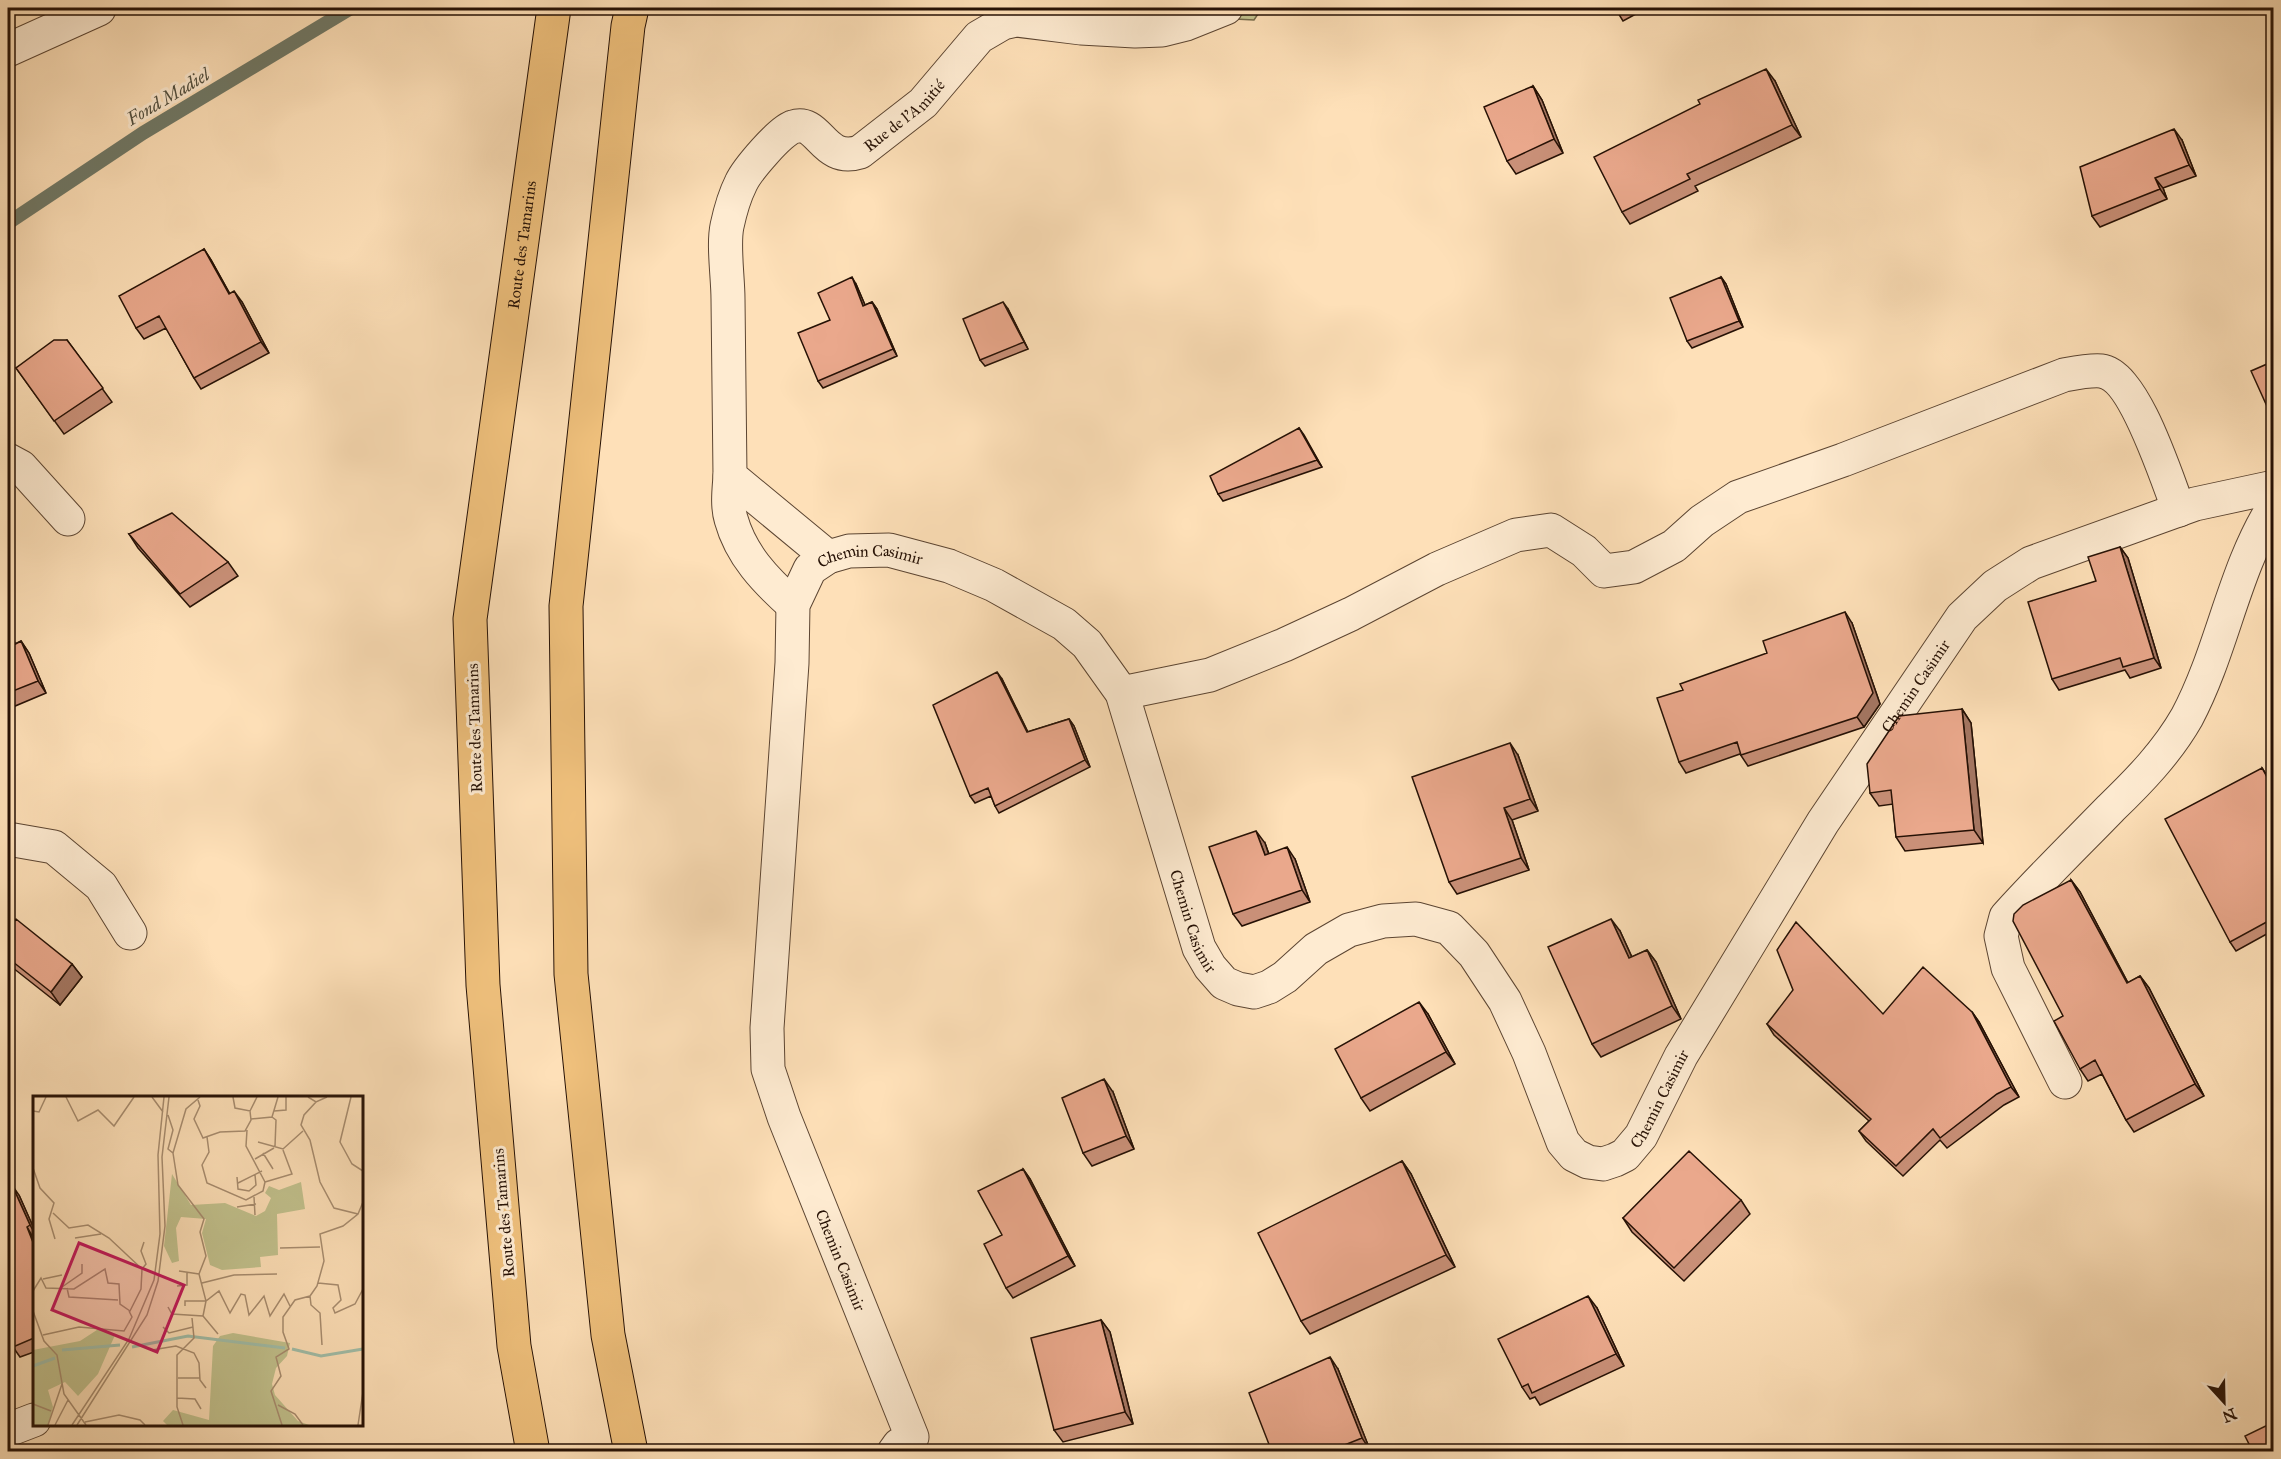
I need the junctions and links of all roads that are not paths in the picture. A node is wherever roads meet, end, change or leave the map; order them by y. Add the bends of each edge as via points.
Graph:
1 (554, 8) edge
2 (632, 8) edge
3 (1226, 8) edge
4 (99, 9) dead end
5 (8, 50) edge
6 (8, 460) edge
7 (730, 476) junction
8 (2274, 487) edge
9 (2274, 506) edge
10 (2179, 510) junction
11 (68, 519) dead end
12 (828, 557) junction
13 (793, 605) junction
14 (1122, 693) junction
15 (8, 839) edge
16 (130, 933) dead end
17 (2065, 1082) dead end
18 (33, 1420) edge
19 (8, 1430) edge
20 (911, 1447) edge
21 (533, 1452) edge
22 (631, 1452) edge

1 - 21 highway, Route des Tamarins via 470,619 483,985 514,1347
2 - 22 highway via 566,606 571,974 608,1335
3 - 7 street, Rue de l'Amitié via 1162,30 1081,28 1016,20 1003,23 979,36 923,103 860,152 837,153 804,126 780,134 742,181 726,228
4 - 5 street
6 - 11 street via 21,467
7 - 12 street
7 - 13 street, Rue de l'Amitié via 730,517 744,551 764,579
8 - 10 street, Chemin Casimir
9 - 17 street via 2240,573 2206,676 2175,735 2157,762 2006,917 2001,936 2008,968
10 - 14 street via 2141,414 2123,384 2103,371 2064,375 1738,497 1702,520 1674,546 1634,567 1604,571 1584,551 1551,530 1516,535 1210,675
10 - 14 street, Chemin Casimir via 2031,563 1995,586 1962,617 1823,822 1681,1056 1641,1136 1625,1155 1603,1164 1574,1155 1563,1142 1506,1001 1474,954 1449,928 1416,919 1383,921 1349,930 1316,949 1269,987 1254,992 1224,983 1198,948
12 - 13 street, Chemin Casimir via 810,569
12 - 14 street, Chemin Casimir via 849,551 889,550 949,566 994,585 1064,624 1087,644
13 - 20 street, Chemin Casimir via 767,1028 768,1069
15 - 16 street via 54,847 101,886
18 - 19 street

